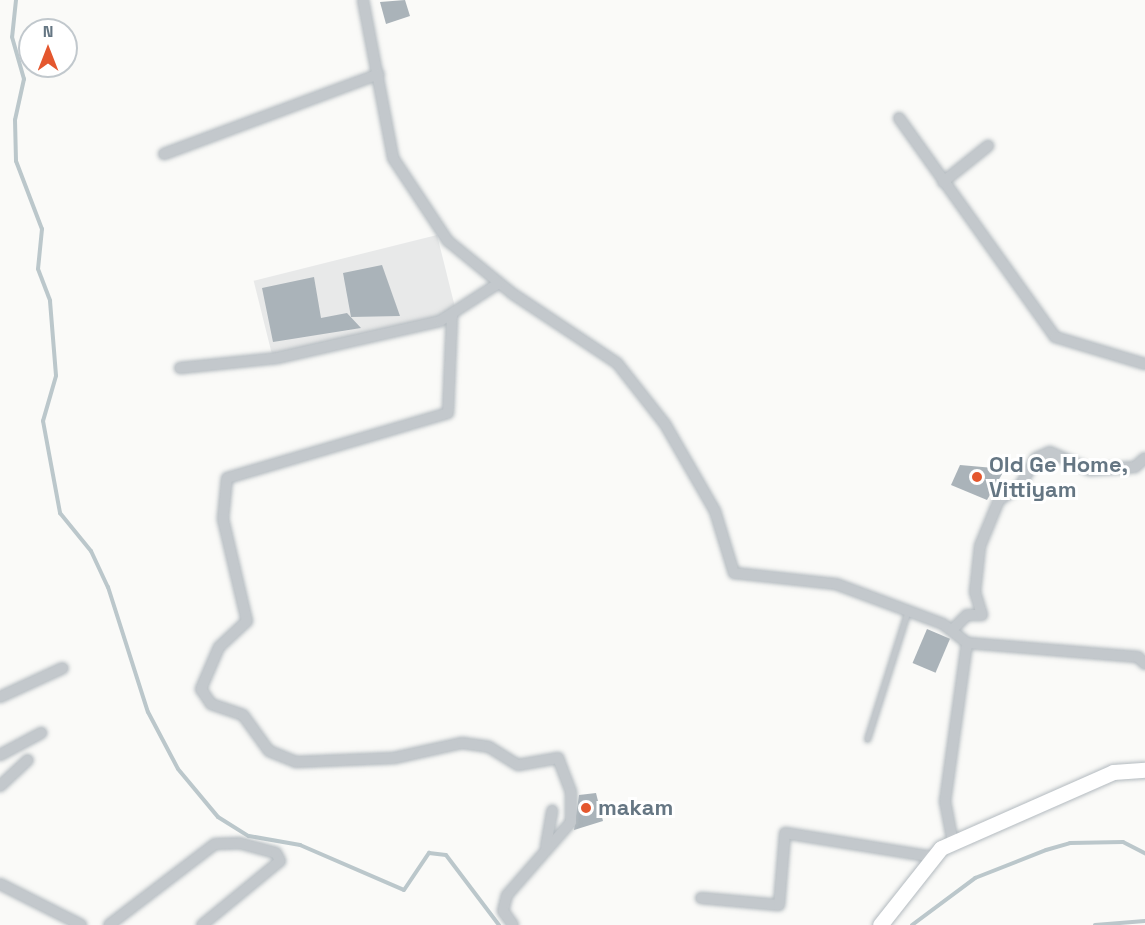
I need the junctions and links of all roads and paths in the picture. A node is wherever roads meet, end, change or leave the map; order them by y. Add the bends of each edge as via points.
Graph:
1 (363, 0) edge
2 (379, 74) junction
3 (899, 118) dead end
4 (988, 146) dead end
5 (164, 154) dead end
6 (943, 182) junction
7 (499, 283) junction
8 (452, 315) junction
9 (1145, 364) edge
10 (180, 368) dead end
11 (1145, 458) edge
12 (908, 610) junction
13 (952, 630) junction
14 (967, 642) junction
15 (1145, 664) edge
16 (63, 668) dead end
17 (0, 697) edge
18 (40, 733) dead end
19 (867, 739) dead end
20 (0, 755) edge
21 (28, 760) dead end
22 (1145, 770) edge
23 (0, 786) edge
24 (552, 811) dead end
25 (953, 843) junction
26 (546, 846) junction
27 (934, 857) junction
28 (0, 884) edge
29 (701, 898) dead end
30 (81, 925) edge
31 (109, 925) edge
32 (202, 925) edge
33 (513, 925) edge
34 (880, 925) edge

1 - 2 street
2 - 5 street
2 - 7 street via 393,158 448,241
3 - 6 street
4 - 6 street
6 - 9 street via 1055,337
7 - 8 street
7 - 12 street via 617,363 665,424 715,511 734,573 836,584
8 - 10 street via 277,358
8 - 26 street via 448,413 227,478 223,519 247,621 219,647 201,688 211,704 243,715 260,743 288,761 394,758 462,743 489,747 518,765 558,758 571,792 571,822 561,838
11 - 13 street via 1135,467 1090,470 1050,452 1036,458 1020,486 999,500 980,546 975,592 982,615 967,615
12 - 13 street
12 - 19 lane
13 - 14 street
14 - 15 street via 1138,657
14 - 25 street via 945,801
16 - 17 street
18 - 20 street
21 - 23 street
22 - 25 main road via 1113,772
24 - 26 street
25 - 27 main road
26 - 33 street via 507,895 503,911
27 - 29 street via 785,832 779,905
27 - 34 main road
28 - 30 street
31 - 32 street via 215,844 239,843 276,853 280,861

